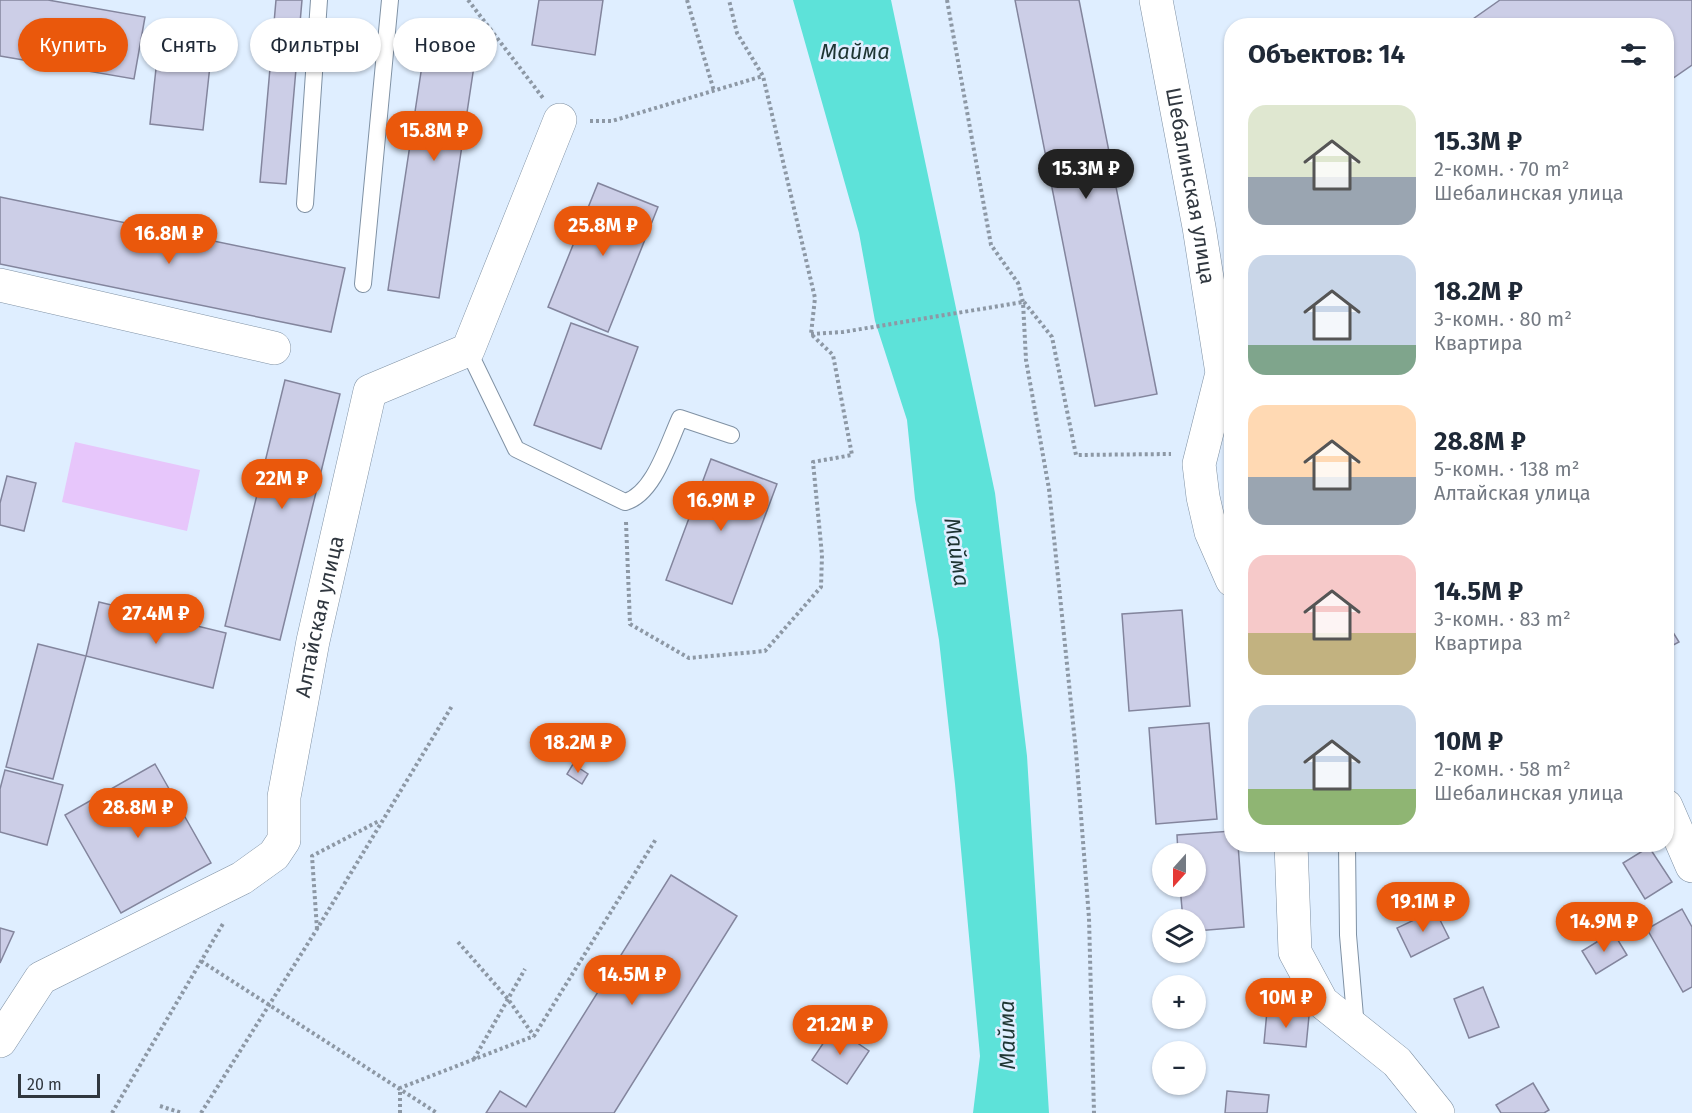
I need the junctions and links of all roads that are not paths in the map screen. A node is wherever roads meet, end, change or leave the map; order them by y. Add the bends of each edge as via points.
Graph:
1 (319, 0) edge
2 (390, 0) edge
3 (1156, 0) edge
4 (560, 120) road end
5 (305, 204) dead end
6 (363, 284) dead end
7 (0, 285) edge
8 (274, 348) dead end
9 (468, 350) junction
10 (1224, 371) edge
11 (1224, 396) edge
12 (731, 435) dead end
13 (1224, 562) edge
14 (1674, 824) edge
15 (1291, 852) edge
16 (1347, 852) edge
17 (1692, 866) edge
18 (1356, 1029) junction
19 (0, 1041) edge
20 (1438, 1113) edge

1 - 5 lane
2 - 6 lane
3 - 10 street, Шебалинская улица
4 - 9 street
7 - 8 street
9 - 12 lane via 516,449 625,501 636,499 647,489 680,418
9 - 19 street, Алтайская улица via 370,392 313,641 284,797 284,840 274,855 242,878 41,978
11 - 13 street, Шебалинская улица via 1199,464 1211,532
14 - 17 street
15 - 18 street via 1295,952 1322,1002
16 - 18 lane via 1348,935
18 - 20 street via 1397,1062

